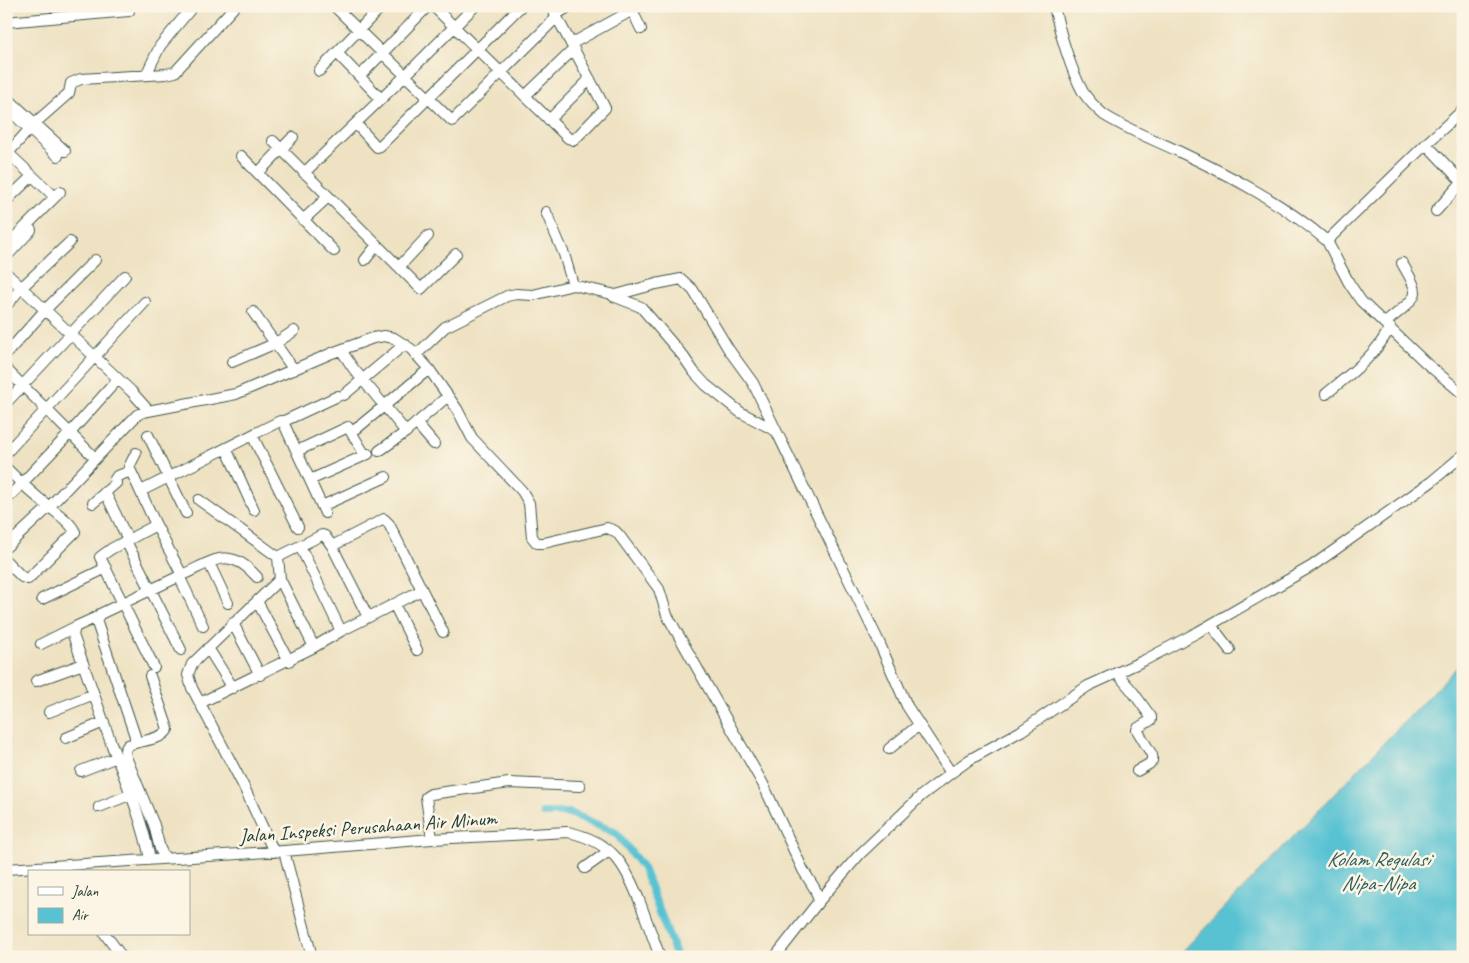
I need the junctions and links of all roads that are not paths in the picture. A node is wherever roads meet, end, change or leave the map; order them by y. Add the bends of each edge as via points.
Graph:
1 (193, 6) edge
2 (235, 6) edge
3 (334, 6) edge
4 (382, 6) edge
5 (428, 6) edge
6 (433, 6) edge
7 (475, 6) edge
8 (521, 6) edge
9 (570, 6) edge
10 (1054, 6) edge
11 (634, 8) edge
12 (129, 11) dead end
13 (554, 13) edge
14 (6, 22) edge
15 (453, 27) junction
16 (641, 29) dead end
17 (358, 31) junction
18 (572, 47) junction
19 (478, 50) junction
20 (337, 53) junction
21 (382, 54) junction
22 (319, 71) dead end
23 (501, 72) junction
24 (146, 75) junction
25 (360, 76) junction
26 (405, 76) junction
27 (590, 79) junction
28 (6, 96) edge
29 (525, 96) junction
30 (382, 99) junction
31 (429, 99) junction
32 (6, 107) edge
33 (1463, 110) edge
34 (549, 120) junction
35 (356, 124) junction
36 (33, 126) junction
37 (293, 137) dead end
38 (273, 141) dead end
39 (1426, 144) junction
40 (281, 149) junction
41 (61, 153) dead end
42 (8, 154) edge
43 (241, 156) dead end
44 (304, 173) junction
45 (258, 174) junction
46 (32, 176) junction
47 (1462, 182) edge
48 (328, 197) junction
49 (6, 201) edge
50 (1436, 210) dead end
51 (546, 212) dead end
52 (303, 220) junction
53 (32, 230) dead end
54 (428, 236) dead end
55 (1327, 241) junction
56 (70, 242) dead end
57 (377, 245) junction
58 (6, 246) edge
59 (334, 251) dead end
60 (456, 254) dead end
61 (6, 257) edge
62 (95, 260) dead end
63 (365, 260) dead end
64 (1402, 263) dead end
65 (399, 267) junction
66 (6, 273) edge
67 (125, 276) dead end
68 (573, 285) junction
69 (22, 288) junction
70 (610, 295) junction
71 (145, 302) dead end
72 (6, 306) edge
73 (46, 309) junction
74 (253, 312) dead end
75 (1388, 325) junction
76 (294, 331) dead end
77 (71, 334) junction
78 (276, 343) junction
79 (405, 344) junction
80 (341, 350) junction
81 (6, 354) edge
82 (416, 354) junction
83 (94, 357) junction
84 (232, 362) dead end
85 (6, 369) edge
86 (429, 369) junction
87 (294, 370) junction
88 (118, 379) junction
89 (363, 380) junction
90 (22, 385) junction
91 (1326, 394) dead end
92 (1463, 394) edge
93 (448, 396) junction
94 (6, 403) edge
95 (384, 405) junction
96 (46, 409) junction
97 (149, 411) junction
98 (282, 422) junction
99 (416, 423) junction
100 (356, 429) dead end
101 (776, 431) junction
102 (406, 432) junction
103 (70, 433) junction
104 (252, 435) junction
105 (148, 436) dead end
106 (434, 444) dead end
107 (226, 448) junction
108 (297, 451) junction
109 (379, 452) dead end
110 (136, 453) dead end
111 (6, 454) edge
112 (1463, 455) edge
113 (95, 458) junction
114 (129, 467) junction
115 (6, 468) edge
116 (168, 477) junction
117 (386, 477) dead end
118 (310, 480) junction
119 (23, 484) junction
120 (141, 491) junction
121 (105, 492) junction
122 (6, 500) edge
123 (199, 500) dead end
124 (94, 503) dead end
125 (49, 507) junction
126 (254, 510) dead end
127 (186, 513) dead end
128 (156, 525) junction
129 (298, 527) dead end
130 (127, 540) junction
131 (300, 546) junction
132 (332, 546) junction
133 (6, 547) edge
134 (278, 557) junction
135 (6, 562) edge
136 (209, 563) junction
137 (106, 568) junction
138 (180, 576) junction
139 (257, 577) dead end
140 (280, 579) junction
141 (151, 590) junction
142 (422, 590) junction
143 (42, 599) dead end
144 (257, 601) junction
145 (123, 603) junction
146 (228, 603) dead end
147 (394, 604) junction
148 (368, 616) junction
149 (97, 617) junction
150 (233, 623) junction
151 (1211, 625) junction
152 (203, 626) dead end
153 (75, 627) junction
154 (341, 631) junction
155 (443, 632) dead end
156 (41, 644) dead end
157 (314, 647) junction
158 (208, 648) junction
159 (181, 650) dead end
160 (417, 650) dead end
161 (1230, 650) dead end
162 (289, 661) junction
163 (83, 664) junction
164 (1117, 673) junction
165 (260, 675) junction
166 (36, 681) dead end
167 (233, 688) junction
168 (94, 694) junction
169 (200, 703) junction
170 (49, 712) dead end
171 (104, 722) junction
172 (919, 725) junction
173 (66, 738) dead end
174 (135, 743) junction
175 (889, 749) dead end
176 (117, 757) junction
177 (81, 771) dead end
178 (1137, 771) dead end
179 (951, 773) junction
180 (580, 786) dead end
181 (132, 794) junction
182 (99, 807) dead end
183 (432, 840) junction
184 (279, 851) junction
185 (609, 851) junction
186 (165, 858) junction
187 (150, 859) junction
188 (78, 868) edge
189 (585, 868) dead end
190 (6, 869) edge
191 (819, 901) junction
192 (106, 936) edge
193 (122, 957) edge
194 (312, 957) edge
195 (660, 957) edge
196 (776, 957) edge

1 - 24 street via 160,46
2 - 24 street via 175,72
3 - 17 street
4 - 17 street
5 - 21 street
6 - 15 street
7 - 15 street
8 - 19 street
9 - 13 street
10 - 55 street via 1078,82 1104,115 1276,203
11 - 16 street
11 - 18 street
12 - 14 street
13 - 18 street
13 - 23 street
15 - 19 street
15 - 26 street
17 - 20 street
17 - 21 street
18 - 27 street
18 - 29 street
19 - 23 street
19 - 31 street
20 - 22 street
20 - 25 street
21 - 25 street
21 - 26 street
23 - 29 street
23 - 31 street via 452,121
24 - 36 street via 75,81 71,83 69,93
25 - 30 street
26 - 30 street
26 - 31 street
27 - 34 street
27 - 34 street via 605,108 574,140
28 - 36 street
29 - 34 street
30 - 35 street
31 - 35 street via 379,147
32 - 36 street
33 - 39 street
35 - 44 street
36 - 41 street
36 - 42 street
37 - 40 street
38 - 40 street
39 - 47 street
39 - 55 street
40 - 44 street
40 - 45 street
42 - 46 street
43 - 45 street
44 - 48 street
45 - 52 street
46 - 49 street
46 - 58 street via 58,195
47 - 50 street
48 - 52 street
48 - 57 street
51 - 68 street
52 - 59 street
53 - 61 street
54 - 65 street
55 - 75 street via 1356,294
56 - 69 street
57 - 63 street
57 - 65 street
60 - 65 street via 421,289
62 - 73 street
64 - 75 street via 1415,294
66 - 69 street
67 - 77 street
68 - 70 street
68 - 82 street via 500,299 445,328
69 - 72 street
69 - 73 street
70 - 101 street via 641,307 706,385 740,412
70 - 101 street via 670,280 681,279 688,284 753,383
71 - 83 street
73 - 77 street
73 - 81 street
74 - 78 street
75 - 91 street via 1386,336 1373,352
75 - 92 street
76 - 78 street
77 - 83 street
77 - 90 street
78 - 84 street
78 - 87 street
79 - 80 street via 384,336
79 - 82 street
79 - 89 street
80 - 87 street
80 - 89 street
82 - 86 street
83 - 88 street
83 - 96 street
85 - 90 street
86 - 93 street
86 - 95 street
87 - 97 street via 236,394
88 - 97 street
88 - 103 street
89 - 95 street
89 - 98 street via 341,395
90 - 94 street
90 - 96 street
93 - 99 street
93 - 191 street via 472,438 522,491 529,504 532,536 537,543 611,529 659,589 667,615 763,784
95 - 100 street
95 - 102 street
96 - 103 street
96 - 111 street
97 - 113 street via 131,420
98 - 104 street
98 - 108 street
99 - 102 street
99 - 106 street
101 - 172 street via 878,640 906,706
102 - 109 street
103 - 113 street
103 - 119 street
104 - 107 street
104 - 129 street
105 - 116 street
107 - 116 street
107 - 126 street
108 - 118 street
108 - 118 street via 348,427 366,454
110 - 114 street
112 - 151 street via 1431,482 1312,566
113 - 125 street
114 - 120 street
114 - 121 street via 128,472 117,476 116,483
115 - 119 street
116 - 120 street
116 - 127 street
117 - 118 street via 324,509
119 - 122 street
119 - 125 street
120 - 128 street
121 - 124 street
121 - 130 street
123 - 134 street
125 - 133 street
125 - 135 street via 73,528 74,535 28,578 22,578
128 - 130 street
128 - 138 street
130 - 137 street via 100,557
130 - 141 street
131 - 132 street via 322,535
131 - 134 street
131 - 154 street
132 - 142 street via 384,519
132 - 148 street
134 - 140 street
136 - 138 street
136 - 139 street via 222,557 233,558
136 - 146 street
137 - 143 street
137 - 145 street
138 - 141 street
138 - 152 street
140 - 144 street
140 - 157 street
141 - 145 street
141 - 159 street
142 - 147 street
142 - 155 street
144 - 150 street
144 - 162 street
145 - 149 street
145 - 174 street via 152,671 168,728 162,735
147 - 148 street
147 - 160 street
148 - 154 street
149 - 153 street
149 - 174 street via 96,623
150 - 158 street
150 - 165 street
151 - 161 street
151 - 164 street
153 - 156 street
153 - 163 street via 73,635
154 - 157 street
157 - 162 street
158 - 167 street
158 - 169 street via 192,664 188,675
162 - 165 street
163 - 166 street
163 - 168 street
164 - 178 street via 1152,720 1137,730 1152,755 1150,764
164 - 179 street via 1088,686
165 - 167 street
167 - 169 street
168 - 170 street
168 - 171 street
169 - 184 street
171 - 173 street
171 - 176 street
172 - 175 street
172 - 179 street
174 - 186 street via 128,745 126,757
176 - 177 street
176 - 181 street
179 - 191 street via 901,814
180 - 183 street via 509,783 431,794 426,797
181 - 182 street
181 - 187 street
183 - 184 street, Jalan Inspeksi Perusahaan Air Minum
183 - 185 street, Jalan Inspeksi Perusahaan Air Minum via 568,832 586,836
184 - 186 street, Jalan Inspeksi Perusahaan Air Minum
184 - 194 street
185 - 189 street
185 - 195 street, Jalan Inspeksi Perusahaan Air Minum via 631,877
186 - 187 street, Jalan Inspeksi Perusahaan Air Minum
187 - 188 street, Jalan Inspeksi Perusahaan Air Minum
188 - 190 street, Jalan Inspeksi Perusahaan Air Minum
191 - 196 street
192 - 193 street

